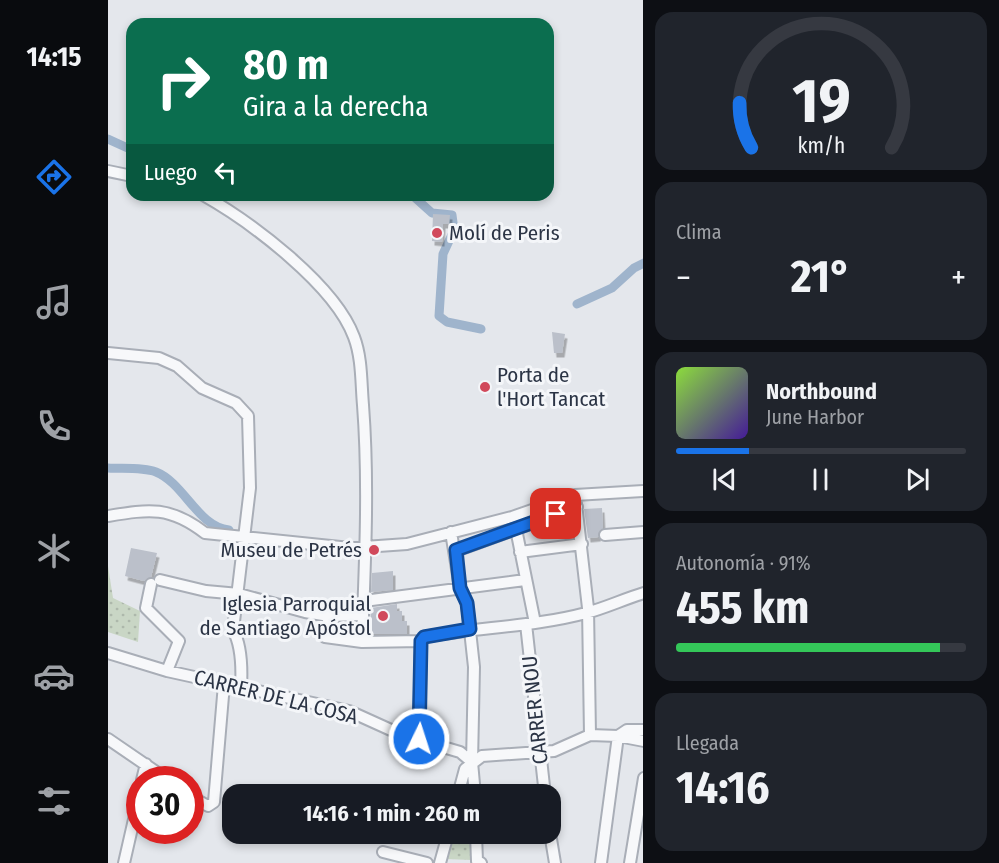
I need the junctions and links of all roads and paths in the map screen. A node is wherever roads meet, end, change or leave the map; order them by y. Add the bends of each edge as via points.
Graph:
1 (108, 171) edge
2 (126, 175) edge
3 (211, 201) edge
4 (108, 353) edge
5 (643, 491) edge
6 (575, 495) junction
7 (577, 507) junction
8 (108, 516) edge
9 (516, 529) junction
10 (451, 532) junction
11 (643, 532) edge
12 (605, 535) dead end
13 (245, 539) junction
14 (582, 544) junction
15 (366, 547) junction
16 (456, 550) junction
17 (520, 552) junction
18 (525, 580) junction
19 (460, 588) junction
20 (643, 593) edge
21 (239, 594) junction
22 (364, 601) junction
23 (588, 613) junction
24 (363, 615) junction
25 (329, 616) junction
26 (531, 623) junction
27 (470, 629) junction
28 (421, 641) junction
29 (362, 642) junction
30 (108, 653) edge
31 (167, 671) junction
32 (224, 684) junction
33 (241, 687) junction
34 (643, 730) edge
35 (590, 735) junction
36 (618, 736) junction
37 (108, 739) edge
38 (419, 739) junction
39 (643, 741) edge
40 (539, 752) junction
41 (472, 762) junction
42 (146, 764) joint
43 (149, 766) edge
44 (461, 784) edge
45 (475, 784) edge
46 (543, 784) edge
47 (643, 784) edge
48 (204, 805) edge
49 (128, 844) edge
50 (446, 844) edge
51 (476, 844) edge
52 (552, 844) edge
53 (382, 852) dead end
54 (124, 863) edge
55 (427, 863) edge
56 (441, 863) edge
57 (481, 863) edge
58 (555, 863) edge
59 (601, 863) edge
60 (630, 863) edge

1 - 2 street
3 - 15 street via 300,264 327,295 353,335 359,354 366,443
4 - 13 street via 159,358 177,366 202,388 236,403 248,416 250,488
5 - 6 street
6 - 7 street
6 - 10 street via 513,517
7 - 9 street
7 - 14 street
8 - 13 street via 145,510 166,512 188,520 205,533
9 - 16 street
9 - 17 street, CARRER NOU
10 - 15 street via 406,544
10 - 16 street
11 - 12 street
13 - 15 street
13 - 21 street
14 - 17 street
14 - 23 street
15 - 22 street
16 - 19 street
17 - 18 street, CARRER NOU
18 - 19 street
18 - 26 street, CARRER NOU
19 - 22 street
19 - 27 street via 467,603
20 - 23 street
21 - 25 street
21 - 31 street via 156,582 146,608 179,641
21 - 33 street via 233,630 242,670
22 - 24 street
23 - 26 street
23 - 35 street
24 - 25 street
24 - 29 street
25 - 29 street via 325,637
26 - 27 street
26 - 40 street, CARRER NOU
27 - 28 street via 424,637
27 - 41 street via 474,667
28 - 29 street
28 - 38 street
30 - 31 street, CARRER DE LA COSA
31 - 32 street, CARRER DE LA COSA
32 - 33 street, CARRER DE LA COSA
32 - 48 street via 214,802
33 - 38 street, CARRER DE LA COSA via 349,711
34 - 36 street via 627,730
35 - 36 street
35 - 40 street via 554,751
36 - 39 street
36 - 59 street
37 - 42 street
38 - 41 street, CARRER DE LA COSA via 460,752
40 - 41 street via 482,756
40 - 46 street, CARRER NOU
41 - 44 street via 465,769
41 - 45 street
42 - 43 street
47 - 60 street
49 - 54 street
50 - 56 street
51 - 57 street via 477,861
52 - 58 street
53 - 55 street

